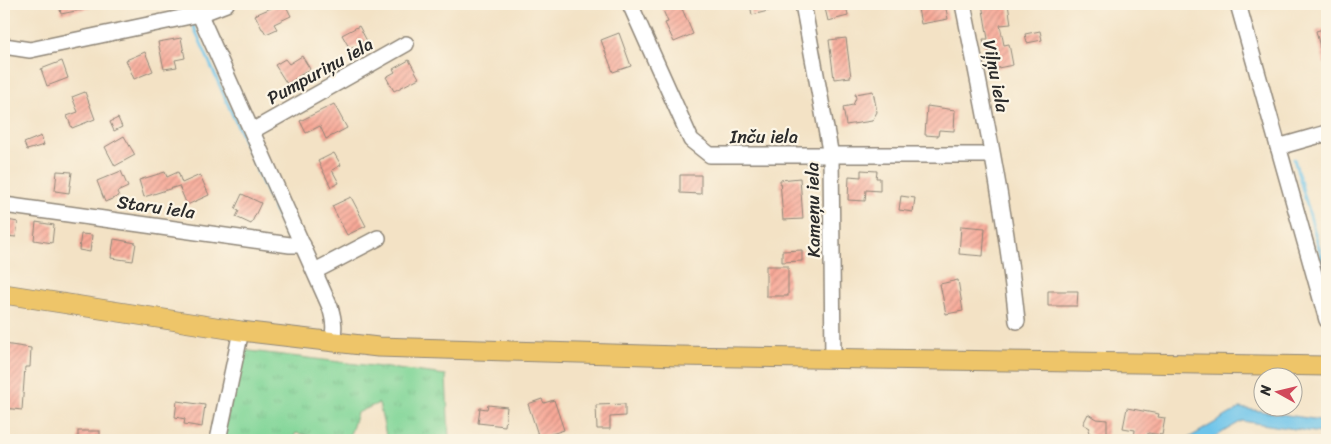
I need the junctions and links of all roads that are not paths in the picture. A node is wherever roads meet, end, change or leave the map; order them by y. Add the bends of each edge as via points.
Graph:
1 (226, 4) edge
2 (630, 4) edge
3 (803, 4) edge
4 (962, 4) edge
5 (1238, 4) edge
6 (198, 9) edge
7 (406, 44) dead end
8 (4, 46) edge
9 (252, 131) junction
10 (1327, 133) edge
11 (1278, 147) junction
12 (992, 155) junction
13 (831, 156) junction
14 (4, 205) edge
15 (378, 238) dead end
16 (303, 245) junction
17 (315, 271) junction
18 (4, 294) edge
19 (1327, 320) edge
20 (1017, 321) dead end
21 (241, 332) junction
22 (332, 342) junction
23 (833, 358) junction
24 (1327, 366) edge
25 (218, 440) edge

1 - 6 street
2 - 13 street, Inču iela via 691,140 710,155
3 - 13 street, Kameņu iela
4 - 12 street, Viļņu iela
5 - 11 street
6 - 8 street via 30,50
6 - 9 street
7 - 9 street, Pumpuriņu iela
9 - 16 street
10 - 11 street
11 - 19 street
12 - 13 street, Inču iela
12 - 20 street, Viļņu iela
13 - 23 street, Kameņu iela
14 - 16 street, Staru iela
15 - 17 street
16 - 17 street
17 - 22 street via 334,320
18 - 21 main road
21 - 22 main road
21 - 25 street
22 - 23 main road via 449,350
23 - 24 main road

